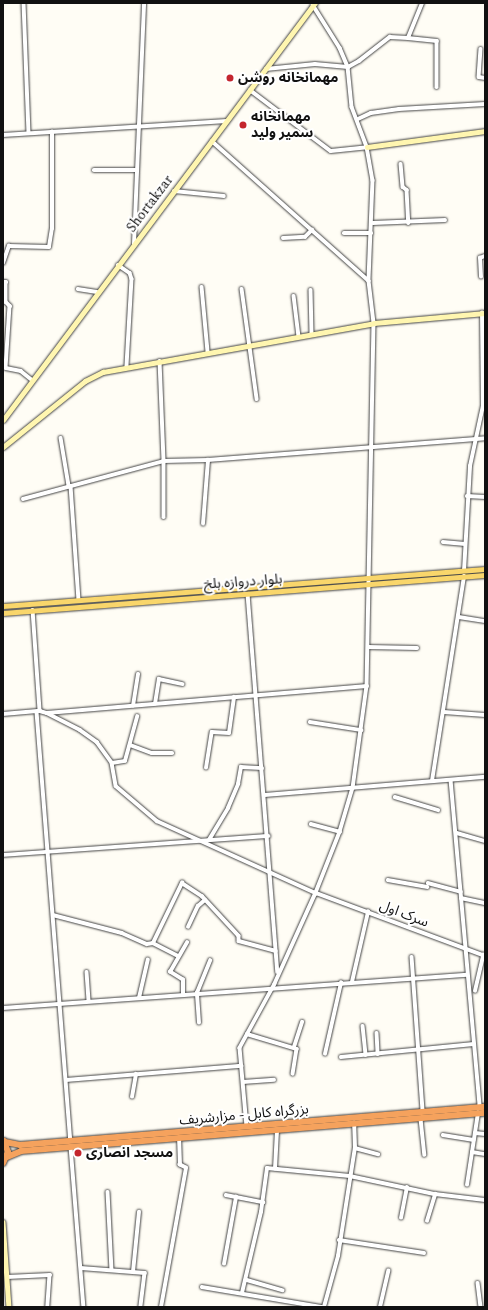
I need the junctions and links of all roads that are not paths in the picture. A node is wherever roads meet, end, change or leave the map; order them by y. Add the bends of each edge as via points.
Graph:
1 (24, 3) edge
2 (144, 3) edge
3 (422, 3) edge
4 (314, 4) edge
5 (408, 38) junction
6 (481, 49) dead end
7 (348, 67) junction
8 (266, 69) junction
9 (485, 78) edge
10 (437, 87) dead end
11 (250, 90) junction
12 (485, 104) edge
13 (358, 119) junction
14 (226, 121) junction
15 (139, 126) junction
16 (485, 131) edge
17 (52, 132) junction
18 (29, 133) junction
19 (3, 135) edge
20 (212, 140) junction
21 (367, 147) junction
22 (400, 164) dead end
23 (94, 170) dead end
24 (136, 170) junction
25 (174, 191) junction
26 (224, 196) dead end
27 (445, 220) dead end
28 (372, 223) junction
29 (409, 223) junction
30 (312, 230) junction
31 (344, 233) dead end
32 (372, 233) junction
33 (283, 238) dead end
34 (134, 244) junction
35 (485, 256) edge
36 (3, 263) edge
37 (118, 265) junction
38 (481, 277) dead end
39 (369, 281) junction
40 (3, 282) edge
41 (202, 287) dead end
42 (78, 289) dead end
43 (242, 290) dead end
44 (311, 290) dead end
45 (97, 292) junction
46 (294, 296) dead end
47 (484, 313) edge
48 (374, 323) junction
49 (312, 334) junction
50 (299, 337) junction
51 (248, 345) junction
52 (208, 352) junction
53 (160, 360) junction
54 (127, 366) junction
55 (32, 380) junction
56 (257, 399) dead end
57 (3, 420) edge
58 (62, 438) dead end
59 (485, 438) edge
60 (474, 439) junction
61 (3, 447) edge
62 (371, 448) junction
63 (208, 460) junction
64 (164, 461) junction
65 (70, 486) junction
66 (467, 496) junction
67 (485, 497) edge
68 (24, 499) dead end
69 (164, 517) dead end
70 (203, 524) dead end
71 (443, 542) dead end
72 (465, 544) junction
73 (485, 569) edge
74 (464, 574) junction
75 (485, 575) edge
76 (369, 581) junction
77 (248, 594) junction
78 (79, 600) junction
79 (3, 606) edge
80 (33, 610) junction
81 (3, 613) edge
82 (459, 617) junction
83 (485, 620) edge
84 (368, 648) junction
85 (417, 648) dead end
86 (138, 674) dead end
87 (182, 684) dead end
88 (367, 686) junction
89 (257, 695) junction
90 (234, 697) junction
91 (155, 704) junction
92 (133, 706) junction
93 (39, 711) junction
94 (444, 712) junction
95 (47, 713) junction
96 (3, 714) edge
97 (485, 715) edge
98 (137, 717) dead end
99 (310, 722) dead end
100 (361, 730) junction
101 (130, 745) junction
102 (172, 753) dead end
103 (112, 763) junction
104 (206, 768) dead end
105 (262, 768) junction
106 (485, 777) edge
107 (451, 780) junction
108 (432, 781) junction
109 (353, 788) junction
110 (264, 795) junction
111 (395, 797) dead end
112 (438, 810) dead end
113 (311, 824) dead end
114 (340, 832) junction
115 (457, 834) junction
116 (268, 836) junction
117 (209, 840) junction
118 (199, 841) junction
119 (485, 841) edge
120 (47, 851) junction
121 (3, 854) edge
122 (270, 872) junction
123 (388, 880) dead end
124 (461, 892) junction
125 (316, 893) junction
126 (461, 898) junction
127 (205, 900) junction
128 (485, 903) edge
129 (368, 912) junction
130 (53, 915) junction
131 (188, 927) dead end
132 (153, 942) junction
133 (187, 943) dead end
134 (466, 949) junction
135 (276, 951) junction
136 (178, 956) junction
137 (484, 956) edge
138 (412, 957) dead end
139 (148, 960) dead end
140 (210, 960) dead end
141 (87, 972) dead end
142 (278, 974) junction
143 (467, 975) junction
144 (414, 978) junction
145 (352, 982) junction
146 (341, 983) junction
147 (272, 988) junction
148 (476, 992) dead end
149 (197, 993) junction
150 (183, 994) junction
151 (139, 998) junction
152 (89, 1001) junction
153 (60, 1004) junction
154 (3, 1008) edge
155 (302, 1022) dead end
156 (199, 1023) dead end
157 (363, 1026) dead end
158 (377, 1033) dead end
159 (247, 1034) junction
160 (473, 1044) junction
161 (294, 1047) junction
162 (419, 1050) junction
163 (325, 1054) dead end
164 (378, 1054) junction
165 (366, 1055) junction
166 (341, 1057) dead end
167 (241, 1066) junction
168 (136, 1074) junction
169 (293, 1074) dead end
170 (66, 1080) junction
171 (274, 1080) dead end
172 (243, 1082) junction
173 (132, 1098) dead end
174 (481, 1109) edge
175 (485, 1113) edge
176 (422, 1116) junction
177 (354, 1121) junction
178 (247, 1127) junction
179 (277, 1131) junction
180 (475, 1133) junction
181 (485, 1134) edge
182 (443, 1136) dead end
183 (180, 1138) junction
184 (4, 1140) edge
185 (474, 1140) junction
186 (71, 1144) junction
187 (355, 1148) junction
188 (472, 1152) junction
189 (378, 1154) dead end
190 (485, 1154) edge
191 (425, 1155) dead end
192 (5, 1160) edge
193 (275, 1168) junction
194 (350, 1176) junction
195 (467, 1185) dead end
196 (407, 1188) junction
197 (108, 1192) dead end
198 (435, 1194) junction
199 (226, 1195) dead end
200 (236, 1197) junction
201 (485, 1200) edge
202 (263, 1202) junction
203 (139, 1212) dead end
204 (401, 1218) dead end
205 (427, 1221) dead end
206 (3, 1222) edge
207 (339, 1240) junction
208 (424, 1253) dead end
209 (224, 1264) dead end
210 (81, 1268) junction
211 (112, 1270) junction
212 (388, 1271) dead end
213 (133, 1272) junction
214 (6, 1275) edge
215 (247, 1280) junction
216 (478, 1283) dead end
217 (202, 1287) dead end
218 (283, 1290) dead end
219 (242, 1293) junction
220 (286, 1302) junction
221 (9, 1307) edge
222 (48, 1307) edge
223 (84, 1307) edge
224 (141, 1307) edge
225 (161, 1307) edge
226 (285, 1307) edge
227 (323, 1307) edge
228 (380, 1307) edge
229 (481, 1307) edge

1 - 18 street
2 - 15 street
3 - 5 street
4 - 7 street
4 - 8 street, Shortakzar
5 - 7 street via 390,37
5 - 10 street via 437,41
6 - 9 street via 479,77
7 - 8 street via 315,64
7 - 13 street via 352,107
8 - 11 street, Shortakzar
11 - 14 street, Shortakzar
11 - 21 street via 331,151
12 - 13 street via 399,109 371,113
13 - 21 street
14 - 15 street
14 - 20 street, Shortakzar
15 - 17 street
15 - 24 street
16 - 21 street
17 - 18 street
17 - 36 street via 52,229 48,247 9,246
18 - 19 street
20 - 25 street, Shortakzar
20 - 30 street
21 - 28 street via 373,180
22 - 29 street via 403,187 407,190
23 - 24 street
24 - 34 street
25 - 26 street
25 - 34 street, Shortakzar
27 - 29 street
28 - 29 street
28 - 32 street
30 - 33 street via 304,237
30 - 39 street
31 - 32 street
32 - 39 street
34 - 37 street, Shortakzar
35 - 38 street via 480,258
37 - 45 street, Shortakzar
37 - 54 street via 130,273 132,279
39 - 48 street
40 - 55 street via 6,282 6,302 10,306 6,368 21,371
41 - 52 street
42 - 45 street
43 - 51 street
44 - 49 street
45 - 55 street, Shortakzar
46 - 50 street
47 - 48 street
47 - 60 street via 483,406
48 - 49 street
48 - 62 street
49 - 50 street
50 - 51 street
51 - 52 street
51 - 56 street
52 - 53 street
53 - 54 street
53 - 64 street
54 - 61 street via 103,372 85,381
55 - 57 street, Shortakzar
58 - 65 street
59 - 60 street
60 - 62 street
60 - 66 street
62 - 63 street
62 - 76 street
63 - 64 street
63 - 70 street
64 - 65 street
64 - 69 street
65 - 68 street
65 - 78 street
66 - 67 street
66 - 72 street
71 - 72 street
72 - 74 street
73 - 74 main road, بلوار دروازه بلخ
74 - 75 main road, بلوار دروازه بلخ
74 - 76 main road, بلوار دروازه بلخ
74 - 82 street
76 - 77 main road, بلوار دروازه بلخ
76 - 78 main road, بلوار دروازه بلخ
76 - 84 street
77 - 80 main road, بلوار دروازه بلخ
77 - 89 street
78 - 79 main road, بلوار دروازه بلخ
80 - 81 main road, بلوار دروازه بلخ
80 - 93 street
82 - 83 street
82 - 94 street
84 - 85 street
84 - 88 street
86 - 92 street
87 - 91 street via 158,679
88 - 89 street
88 - 100 street
89 - 90 street
89 - 105 street
90 - 91 street
90 - 104 street via 229,733 212,732
91 - 92 street
92 - 95 street
93 - 95 street
93 - 96 street
93 - 120 street
94 - 97 street
94 - 108 street
95 - 103 street via 91,738 108,754
98 - 101 street
99 - 100 street
100 - 109 street
101 - 102 street via 152,753
101 - 103 street via 125,761
103 - 118 street, سرک اول via 116,786 130,799 157,820
105 - 110 street
105 - 117 street via 241,767 238,784 228,808
106 - 107 street
107 - 108 street
107 - 115 street
108 - 109 street
109 - 110 street
109 - 114 street
110 - 116 street
111 - 112 street
113 - 114 street
114 - 125 street
115 - 119 street
115 - 124 street
116 - 117 street
116 - 122 street
117 - 118 street
118 - 120 street
118 - 122 street, سرک اول
120 - 121 street
120 - 130 street
122 - 125 street, سرک اول
122 - 135 street
123 - 124 street
124 - 126 street
125 - 129 street, سرک اول
125 - 142 street
126 - 128 street
126 - 134 street
127 - 131 street via 198,906
127 - 132 street via 182,883
127 - 135 street via 239,936 239,941
129 - 134 street, سرک اول
129 - 145 street
130 - 132 street via 122,933 147,944
130 - 153 street
132 - 136 street
133 - 136 street
134 - 137 street, سرک اول
134 - 143 street
135 - 142 street
136 - 150 street via 170,972 183,980
137 - 148 street
138 - 144 street
139 - 151 street
140 - 149 street
141 - 152 street
142 - 147 street
143 - 144 street
143 - 160 street
144 - 145 street
144 - 162 street
145 - 146 street
146 - 147 street
146 - 163 street
147 - 149 street
147 - 159 street
149 - 150 street
149 - 156 street
150 - 151 street
151 - 152 street
152 - 153 street
153 - 154 street
153 - 170 street
155 - 161 street
157 - 165 street
158 - 164 street
159 - 161 street
159 - 167 street via 240,1048
160 - 162 street
160 - 174 street
161 - 169 street via 297,1051
162 - 164 street
162 - 176 street
164 - 165 street
165 - 166 street
167 - 168 street
167 - 172 street
168 - 170 street
168 - 173 street
170 - 186 street
171 - 172 street
172 - 178 street
174 - 175 highway, بزرگراه کابل - مزارشریف
174 - 176 highway, بزرگراه کابل - مزارشریف
174 - 180 street
176 - 177 highway, بزرگراه کابل - مزارشریف
176 - 191 street
177 - 178 highway, بزرگراه کابل - مزارشریف
177 - 179 highway, بزرگراه کابل - مزارشریف
177 - 187 street
178 - 186 highway, بزرگراه کابل - مزارشریف
179 - 183 highway, بزرگراه کابل - مزارشریف
179 - 193 street
180 - 181 street
180 - 185 street
182 - 185 street
183 - 186 highway, بزرگراه کابل - مزارشریف
183 - 225 street via 180,1166 186,1168
184 - 186 highway, بزرگراه کابل - مزارشریف via 20,1145
184 - 192 highway
185 - 188 street
186 - 192 highway, بزرگراه کابل - مزارشریف via 21,1151
186 - 210 street
187 - 189 street
187 - 194 street
188 - 190 street
188 - 195 street
193 - 194 street
193 - 202 street via 268,1168
194 - 196 street
194 - 207 street
196 - 198 street
196 - 204 street
197 - 211 street
198 - 201 street
198 - 205 street
199 - 200 street
200 - 202 street
200 - 209 street
202 - 215 street
203 - 213 street
206 - 214 street
207 - 208 street
207 - 227 street
210 - 211 street
210 - 223 street
211 - 213 street
212 - 228 street
213 - 224 street via 145,1273
214 - 221 street
214 - 222 street via 50,1275
215 - 218 street
215 - 219 street
216 - 229 street
217 - 219 street
219 - 220 street via 243,1296
220 - 226 street
220 - 227 street

